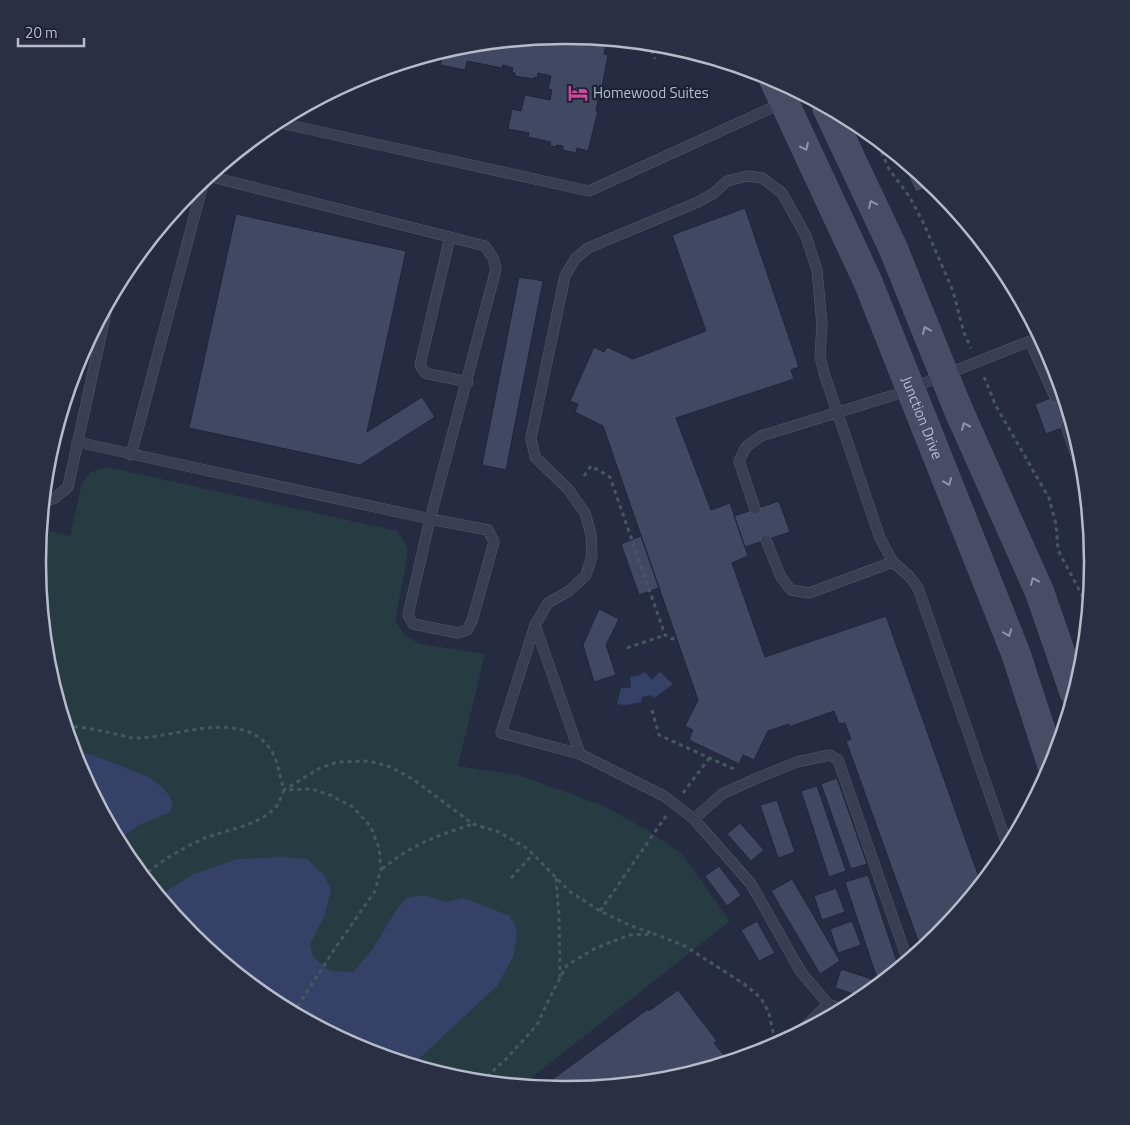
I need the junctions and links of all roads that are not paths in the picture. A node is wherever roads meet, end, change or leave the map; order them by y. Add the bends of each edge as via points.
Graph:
1 (793, 98) edge
2 (831, 118) edge
3 (287, 125) edge
4 (217, 178) edge
5 (200, 194) edge
6 (450, 237) junction
7 (102, 329) edge
8 (944, 375) junction
9 (468, 382) junction
10 (910, 388) junction
11 (1055, 397) dead end
12 (838, 413) junction
13 (77, 442) junction
14 (132, 455) junction
15 (50, 500) edge
16 (756, 509) dead end
17 (430, 519) junction
18 (766, 540) dead end
19 (893, 562) junction
20 (535, 625) junction
21 (1070, 680) edge
22 (1048, 751) edge
23 (580, 754) junction
24 (694, 819) junction
25 (1005, 837) edge
26 (906, 954) edge
27 (828, 1004) junction
28 (834, 1006) edge
29 (816, 1016) edge

1 - 3 lane via 590,191
1 -> 10 street, Junction Drive
8 -> 2 street via 892,248
4 - 6 lane
5 - 14 lane
6 - 9 lane via 485,246 496,269
6 - 9 lane via 420,365 425,372
7 - 13 lane
8 - 10 lane
8 - 11 lane via 1030,341
21 -> 8 street via 1040,593
9 - 17 lane
10 - 12 lane
10 -> 22 street, Junction Drive via 1016,654
12 - 16 lane via 761,436 746,447 740,462
12 - 19 lane via 880,538
12 - 20 lane via 820,356 822,317 818,270 806,236 782,193 762,178 746,176 727,182 698,202 588,248 575,259 565,276 531,438 535,457 568,489 585,513 591,534 592,556 586,574 569,591 548,603
13 - 14 lane
13 - 15 lane via 68,486
14 - 17 lane
17 - 17 lane via 408,615 412,624 458,633 467,630 472,621 494,542 488,530
18 - 19 lane via 791,590 809,592
19 - 25 lane via 918,588
20 - 23 lane
20 - 23 lane via 501,733
23 - 24 lane via 664,796
24 - 26 lane via 722,794 755,779 797,762 830,756 838,760
24 - 27 lane via 751,884 801,972
27 - 28 lane
27 - 29 lane

